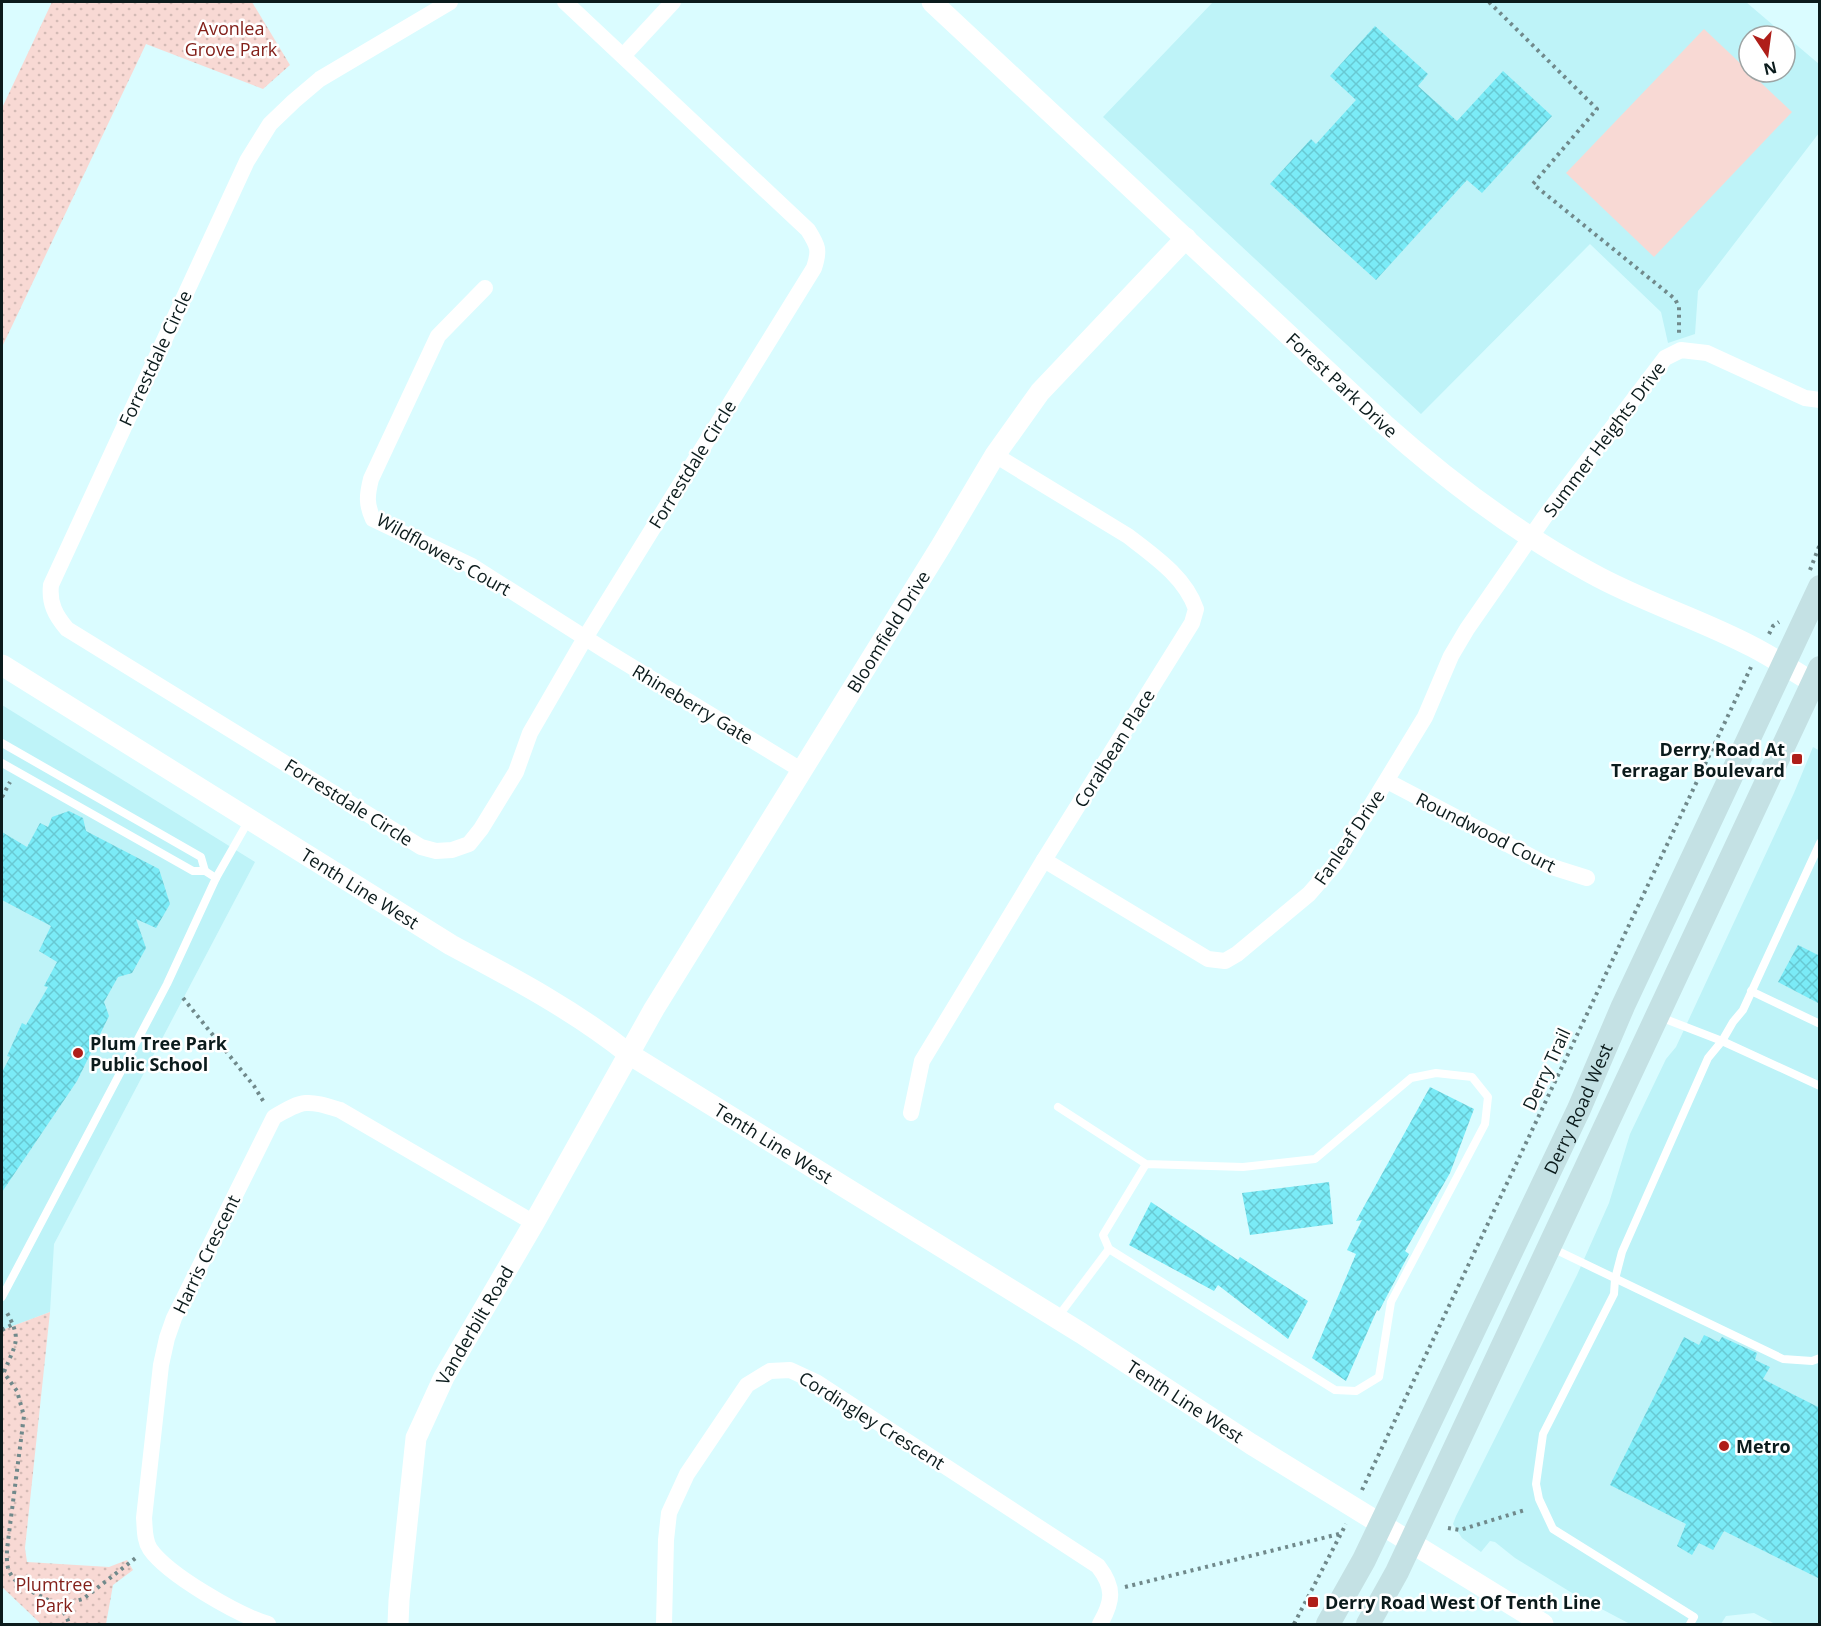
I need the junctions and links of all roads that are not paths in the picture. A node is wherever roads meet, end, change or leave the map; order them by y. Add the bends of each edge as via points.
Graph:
1 (450, 2) edge
2 (565, 2) edge
3 (672, 2) edge
4 (932, 2) edge
5 (623, 56) junction
6 (1186, 237) junction
7 (485, 288) dead end
8 (1820, 400) edge
9 (995, 455) junction
10 (1529, 538) junction
11 (1820, 587) edge
12 (585, 638) junction
13 (2, 665) edge
14 (1783, 665) junction
15 (1817, 679) edge
16 (2, 743) edge
17 (2, 763) edge
18 (801, 770) junction
19 (1387, 781) junction
20 (249, 819) junction
21 (1820, 843) edge
22 (1044, 860) junction
23 (205, 871) junction
24 (216, 878) junction
25 (1587, 878) dead end
26 (1751, 991) junction
27 (1657, 1016) junction
28 (1820, 1024) edge
29 (1722, 1041) junction
30 (629, 1054) junction
31 (1820, 1086) edge
32 (1058, 1107) dead end
33 (911, 1113) dead end
34 (1146, 1164) junction
35 (534, 1224) junction
36 (1549, 1246) junction
37 (1109, 1249) junction
38 (1615, 1279) junction
39 (2, 1297) edge
40 (1057, 1318) junction
41 (1820, 1358) edge
42 (1381, 1524) junction
43 (1411, 1542) junction
44 (268, 1624) edge
45 (398, 1624) edge
46 (664, 1624) edge
47 (1100, 1624) edge
48 (1328, 1624) edge
49 (1368, 1624) edge
50 (1544, 1624) edge
51 (1690, 1624) edge

1 - 12 street, Forrestdale Circle via 321,79 270,124 248,161 97,482 51,585 52,607 67,629 421,847 436,851 469,844 481,829 516,772 530,733
2 - 5 street, Forrestdale Circle
3 - 5 street
4 - 6 street, Forest Park Drive
5 - 12 street, Forrestdale Circle via 808,230 819,254 814,268
6 - 9 street, Bloomfield Drive via 1040,392
6 - 10 street, Forest Park Drive via 1399,437
7 - 12 street, Wildflowers Court via 438,336 371,479 367,507 373,519 472,566
8 - 10 street, Summer Heights Drive via 1805,398 1707,352 1672,353 1656,368
9 - 18 street, Bloomfield Drive
9 - 22 street, Coralbean Place via 1128,536 1184,584 1196,609 1192,623
10 - 14 street, Forest Park Drive via 1592,574 1753,646
10 - 19 street, Fanleaf Drive via 1451,656 1425,717
11 - 14 main road, Derry Road West
12 - 18 street, Rhineberry Gate
13 - 20 street, Tenth Line West
14 - 15 street, Forest Park Drive
14 - 42 main road, Derry Road West via 1623,1006 1579,1109
15 - 27 main road, Derry Road West
16 - 23 lane via 201,857
17 - 23 lane via 193,871
18 - 30 street, Bloomfield Drive
19 - 22 street, Fanleaf Drive via 1336,863 1309,894 1225,961 1208,959
19 - 25 street, Roundwood Court via 1549,866
20 - 24 lane
20 - 30 street, Tenth Line West via 452,945 599,1030
21 - 26 lane
22 - 33 street, Coralbean Place via 922,1062
23 - 24 lane
24 - 39 lane via 167,984
26 - 28 lane
26 - 29 lane
27 - 29 lane
27 - 36 main road, Derry Road West
29 - 31 lane
29 - 38 lane via 1708,1058 1622,1252
30 - 35 street, Vanderbilt Road
30 - 40 street, Tenth Line West
32 - 34 lane
34 - 37 lane via 1103,1235
34 - 37 lane via 1243,1167 1315,1159 1411,1078 1436,1073 1472,1077 1488,1097 1485,1124 1391,1302 1379,1377 1356,1391 1335,1390
35 - 44 street, Harris Crescent via 340,1110 312,1102 292,1106 273,1117 167,1338 144,1518 149,1548 167,1568 248,1618
35 - 45 street, Vanderbilt Road via 444,1377 416,1438
36 - 38 lane
36 - 43 main road, Derry Road West
37 - 40 lane
38 - 41 lane via 1783,1359
38 - 51 lane via 1614,1294 1543,1434 1536,1484 1539,1499 1553,1529 1694,1617
40 - 42 street, Tenth Line West
42 - 43 street, Tenth Line West
42 - 48 main road, Derry Road West
43 - 49 main road, Derry Road West
43 - 50 street, Tenth Line West
46 - 47 street, Cordingley Crescent via 669,1513 687,1474 747,1385 770,1371 790,1370 816,1382 1098,1566 1112,1590

